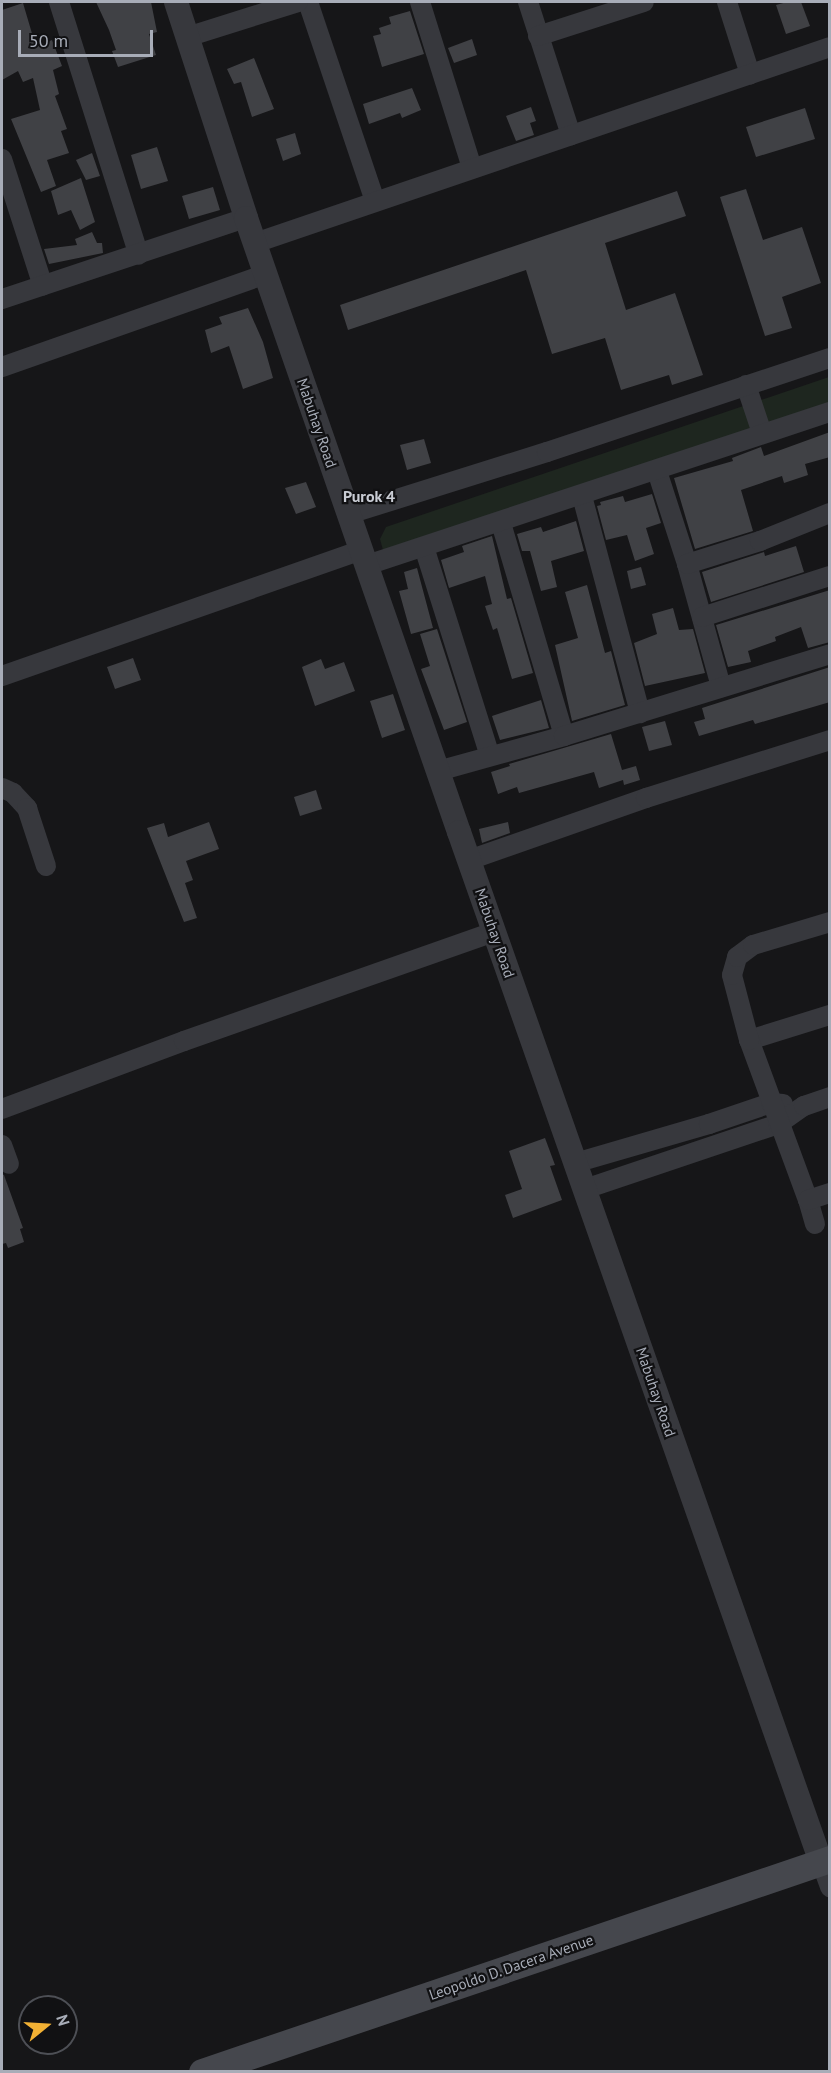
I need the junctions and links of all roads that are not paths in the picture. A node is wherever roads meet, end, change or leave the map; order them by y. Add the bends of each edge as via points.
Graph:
1 (59, 2) edge
2 (176, 2) edge
3 (298, 2) edge
4 (308, 2) edge
5 (420, 2) edge
6 (528, 2) edge
7 (644, 2) edge
8 (727, 2) edge
9 (538, 36) junction
10 (187, 37) junction
11 (830, 47) edge
12 (750, 74) junction
13 (571, 135) junction
14 (2, 159) edge
15 (472, 168) junction
16 (375, 201) junction
17 (246, 218) junction
18 (255, 243) junction
19 (139, 255) junction
20 (266, 274) junction
21 (43, 286) junction
22 (2, 299) edge
23 (830, 358) edge
24 (2, 367) edge
25 (746, 385) junction
26 (830, 412) edge
27 (762, 433) junction
28 (657, 471) junction
29 (582, 496) junction
30 (830, 513) edge
31 (349, 514) junction
32 (501, 522) junction
33 (424, 547) junction
34 (364, 558) junction
35 (687, 564) junction
36 (830, 576) edge
37 (702, 617) junction
38 (830, 654) edge
39 (2, 676) edge
40 (721, 687) junction
41 (640, 713) junction
42 (564, 736) junction
43 (830, 740) edge
44 (490, 756) junction
45 (438, 771) junction
46 (2, 788) edge
47 (469, 860) junction
48 (46, 866) dead end
49 (830, 922) edge
50 (494, 932) junction
51 (830, 1015) edge
52 (749, 1040) junction
53 (830, 1098) edge
54 (771, 1103) junction
55 (804, 1106) junction
56 (2, 1110) edge
57 (709, 1124) junction
58 (777, 1124) junction
59 (2, 1145) edge
60 (715, 1145) junction
61 (575, 1163) junction
62 (9, 1164) dead end
63 (585, 1189) junction
64 (830, 1193) edge
65 (808, 1200) junction
66 (815, 1224) dead end
67 (827, 1869) edge
68 (202, 2072) edge

1 - 19 street
2 - 10 street, Mabuhay Road
3 - 10 street
4 - 16 street
5 - 15 street
6 - 9 street
7 - 9 street
8 - 12 street
9 - 13 street
10 - 17 street, Mabuhay Road
11 - 12 street
12 - 13 street
13 - 15 street
14 - 21 street
15 - 16 street
16 - 18 street
17 - 18 street, Mabuhay Road
17 - 19 street
18 - 20 street, Mabuhay Road
19 - 21 street
20 - 24 street
20 - 31 street, Mabuhay Road
21 - 22 street
23 - 25 street
25 - 27 street
25 - 31 street
26 - 27 street
27 - 28 street
28 - 29 street
28 - 35 street
29 - 32 street
29 - 41 street
30 - 35 street
31 - 34 street, Mabuhay Road
32 - 33 street
32 - 42 street
33 - 34 street
33 - 44 street
34 - 39 street
34 - 45 street, Mabuhay Road
35 - 37 street
36 - 37 street
37 - 40 street
38 - 40 street
40 - 41 street
41 - 42 street
42 - 44 street
43 - 47 street via 646,798
44 - 45 street
45 - 47 street, Mabuhay Road
46 - 48 street via 27,808
47 - 50 street, Mabuhay Road
49 - 52 street via 753,945 737,957 732,975
50 - 56 street
50 - 61 street, Mabuhay Road
51 - 52 street
52 - 54 street
53 - 55 street
54 - 55 street
54 - 57 street
54 - 58 street
55 - 58 street
57 - 60 street
57 - 61 street
58 - 60 street
58 - 65 street
59 - 62 street
60 - 63 street
61 - 63 street, Mabuhay Road
63 - 67 street, Mabuhay Road
64 - 65 street
65 - 66 street
67 - 68 main road, Leopoldo D. Dacera Avenue

